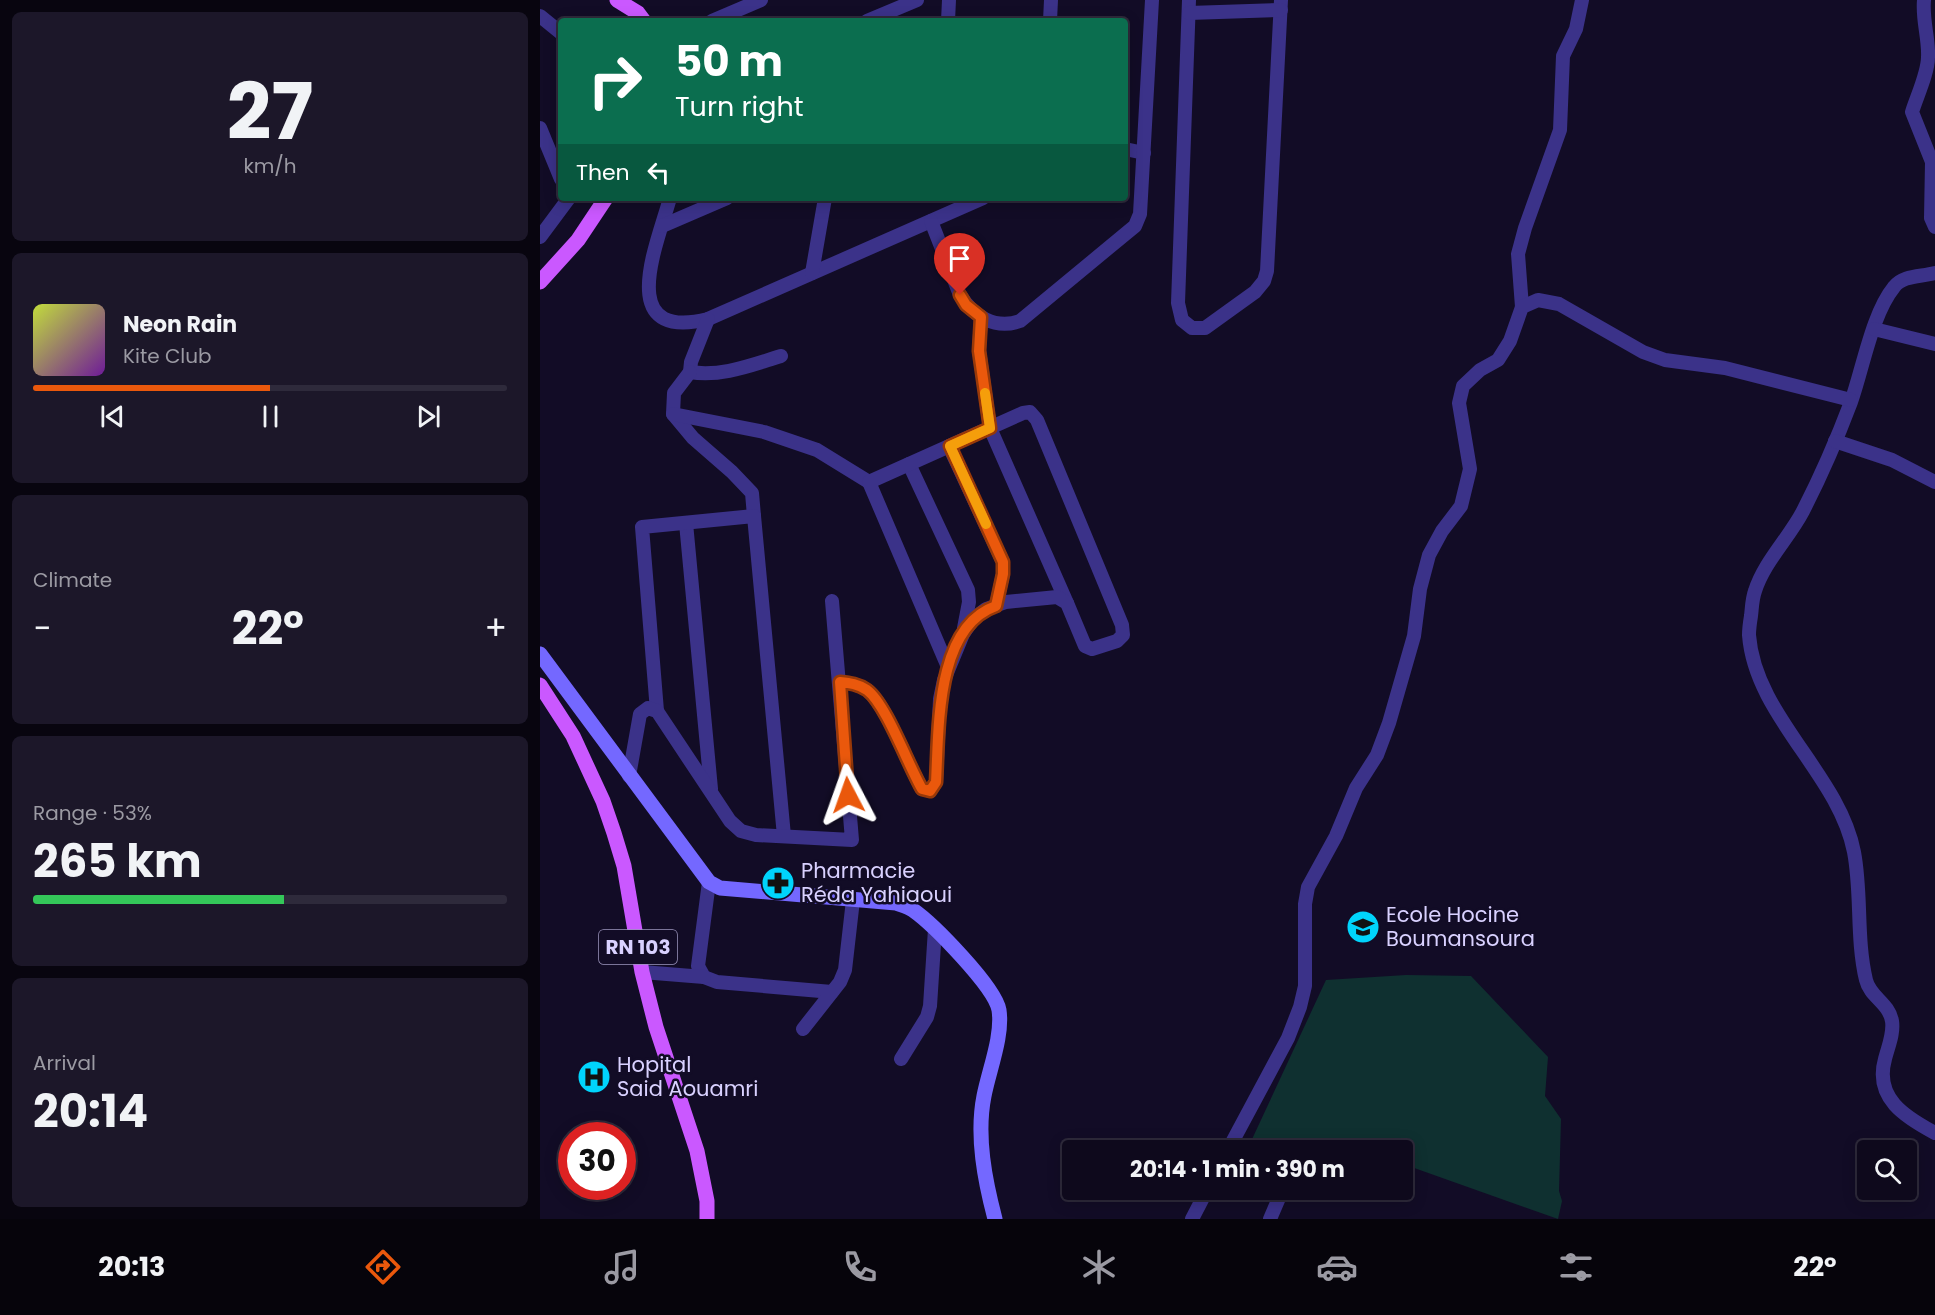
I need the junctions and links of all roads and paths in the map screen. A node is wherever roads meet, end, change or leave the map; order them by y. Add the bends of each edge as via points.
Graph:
1 (617, 0) edge
2 (761, 0) edge
3 (917, 0) edge
4 (949, 0) edge
5 (1051, 0) edge
6 (1152, 0) edge
7 (1582, 0) edge
8 (1924, 0) edge
9 (1281, 5) edge
10 (1189, 6) edge
11 (540, 16) edge
12 (642, 18) edge
13 (719, 18) edge
14 (874, 18) edge
15 (948, 18) edge
16 (1050, 18) edge
17 (558, 31) edge
18 (540, 128) edge
19 (1128, 150) edge
20 (1144, 153) junction
21 (558, 171) edge
22 (567, 201) edge
23 (604, 201) edge
24 (669, 201) edge
25 (720, 201) edge
26 (824, 201) edge
27 (976, 201) edge
28 (931, 221) junction
29 (662, 226) junction
30 (1935, 226) edge
31 (540, 237) edge
32 (812, 273) junction
33 (1935, 273) edge
34 (540, 282) edge
35 (1522, 307) junction
36 (981, 317) junction
37 (708, 319) junction
38 (1874, 329) junction
39 (1935, 344) edge
40 (781, 356) dead end
41 (690, 372) junction
42 (1851, 400) junction
43 (673, 414) junction
44 (990, 428) junction
45 (1835, 441) junction
46 (950, 446) junction
47 (909, 464) junction
48 (869, 482) junction
49 (1935, 482) edge
50 (754, 516) junction
51 (686, 523) junction
52 (832, 601) dead end
53 (1067, 603) junction
54 (996, 606) junction
55 (963, 634) junction
56 (540, 654) edge
57 (948, 667) junction
58 (840, 682) junction
59 (540, 685) edge
60 (657, 711) junction
61 (629, 776) junction
62 (711, 792) junction
63 (784, 836) junction
64 (709, 882) junction
65 (853, 900) junction
66 (935, 929) junction
67 (642, 972) junction
68 (704, 977) junction
69 (832, 992) junction
70 (803, 1029) dead end
71 (901, 1059) dead end
72 (1935, 1132) edge
73 (1233, 1140) edge
74 (1202, 1200) edge
75 (1278, 1200) edge
76 (707, 1219) edge
77 (995, 1219) edge
78 (1192, 1219) edge
79 (1270, 1219) edge

1 - 12 main road
2 - 13 street
3 - 14 street
4 - 15 street
5 - 16 street
6 - 20 street
7 - 35 street via 1576,29 1563,56 1560,130 1518,254
8 - 30 street via 1928,60 1912,112 1932,162 1931,218
9 - 10 street
9 - 10 street via 1267,271 1256,292 1205,328 1192,328 1182,320 1178,303
11 - 17 street
18 - 21 street
19 - 20 street
20 - 36 street via 1136,226 1020,321 1001,325
22 - 31 street
23 - 34 main road via 578,240
24 - 29 street
25 - 29 street
26 - 32 street
27 - 28 street
28 - 32 street
28 - 36 street via 960,295
29 - 37 street via 648,274 653,310 681,323
32 - 37 street
33 - 38 street via 1903,279 1894,287
35 - 42 street via 1538,300 1559,304 1643,352 1665,360 1725,368
35 - 73 street via 1510,341 1498,360 1463,386 1459,404 1470,469 1461,506 1429,555 1414,636 1377,755 1356,788 1308,887 1305,986 1300,1007 1288,1038
36 - 44 street via 980,358
37 - 41 street
38 - 39 street
38 - 42 street
40 - 41 street via 735,371
41 - 43 street via 674,393
42 - 45 street
43 - 48 street via 764,432 817,450
43 - 50 street via 752,493
44 - 46 street
44 - 53 street
44 - 53 street via 1023,413 1030,412 1037,420 1123,634 1117,641 1092,649 1085,646
45 - 49 street via 1892,460
45 - 72 street via 1804,510 1754,592 1749,634 1764,689 1826,787 1853,850 1867,984 1888,1008 1893,1023 1882,1079 1888,1097 1907,1118
46 - 47 street
46 - 54 street via 1003,562
47 - 48 street
47 - 55 street via 968,590
48 - 57 street
50 - 51 street
50 - 63 street
51 - 60 street via 642,527
51 - 62 street
52 - 58 street
53 - 54 street via 1057,597
54 - 55 street via 973,619
55 - 57 street
56 - 61 street
57 - 58 street via 940,699 936,782 930,791 922,789 868,691
58 - 63 street via 852,840
59 - 67 main road, RN 103 via 573,736 607,812 624,866
60 - 61 street via 648,708 640,714
60 - 62 street
61 - 64 street
62 - 63 street via 741,831
64 - 65 street via 720,888
64 - 68 street via 698,966
65 - 66 street via 896,903 912,909
65 - 69 street via 845,970
66 - 71 street via 930,1006
66 - 77 street via 991,992 999,1009 982,1123 986,1183
67 - 68 street
67 - 76 main road, RN 103 via 697,1151
68 - 69 street via 717,982
69 - 70 street
74 - 78 street
75 - 79 street

